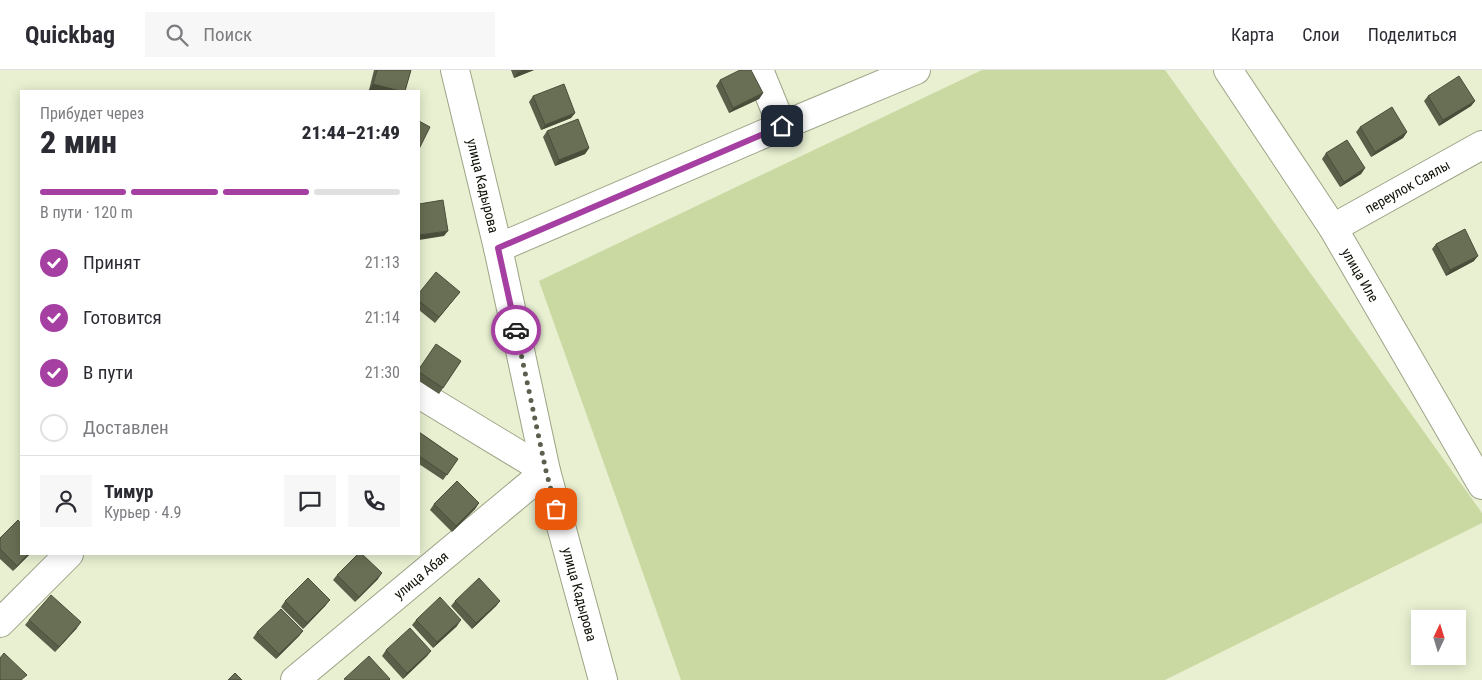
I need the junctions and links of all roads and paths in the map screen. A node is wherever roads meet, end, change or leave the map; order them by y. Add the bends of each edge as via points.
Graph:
1 (454, 70) edge
2 (759, 70) edge
3 (916, 70) edge
4 (1228, 70) edge
5 (782, 126) junction
6 (1482, 145) edge
7 (1333, 228) junction
8 (498, 248) junction
9 (420, 395) edge
10 (546, 471) junction
11 (1482, 485) edge
12 (68, 555) edge
13 (0, 623) edge
14 (295, 680) edge
15 (603, 680) edge

1 - 8 street, улица Кадырова
2 - 5 street
3 - 5 street
4 - 7 street, улица Иле
5 - 8 street
6 - 7 street, переулок Саялы
7 - 11 street, улица Иле
8 - 10 street, улица Кадырова
9 - 10 street
10 - 14 street, улица Абая
10 - 15 street, улица Кадырова
12 - 13 street

